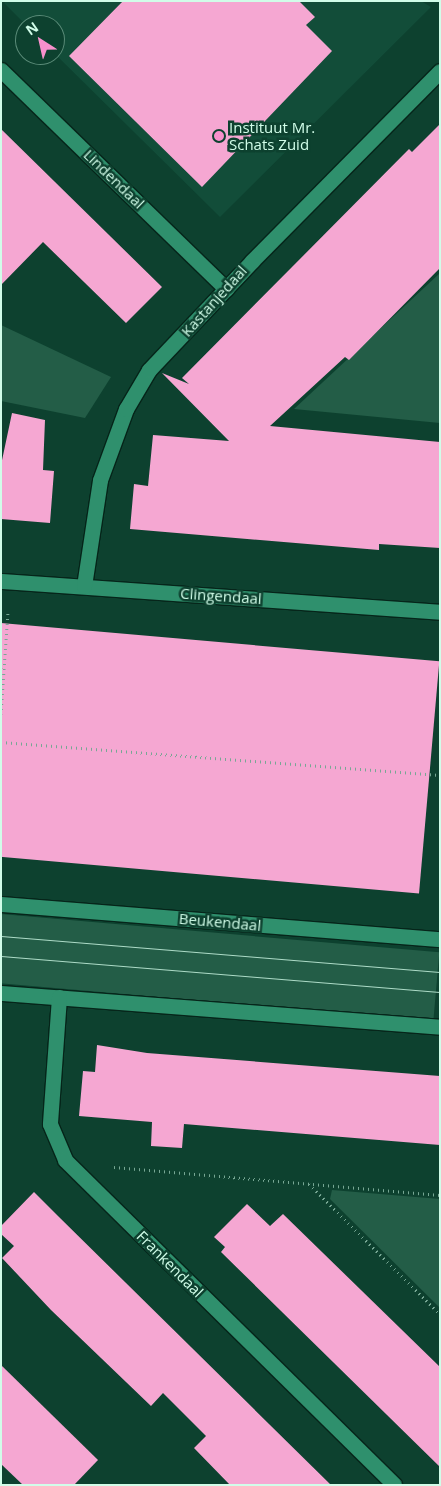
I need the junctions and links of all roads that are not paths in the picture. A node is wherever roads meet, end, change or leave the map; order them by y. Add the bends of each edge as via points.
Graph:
1 (1, 70) edge
2 (440, 71) edge
3 (226, 288) junction
4 (6, 582) edge
5 (84, 586) junction
6 (440, 612) edge
7 (1, 904) edge
8 (440, 939) edge
9 (1, 993) edge
10 (59, 998) junction
11 (440, 1027) edge
12 (394, 1485) edge

1 - 3 street, Lindendaal
2 - 3 street, Kastanjedaal
3 - 5 street, Kastanjedaal via 149,370 126,409 100,480
4 - 5 street, Clingendaal
5 - 6 street, Clingendaal
7 - 8 street, Beukendaal
9 - 10 street
10 - 11 street
10 - 12 street, Frankendaal via 50,1124 65,1160

